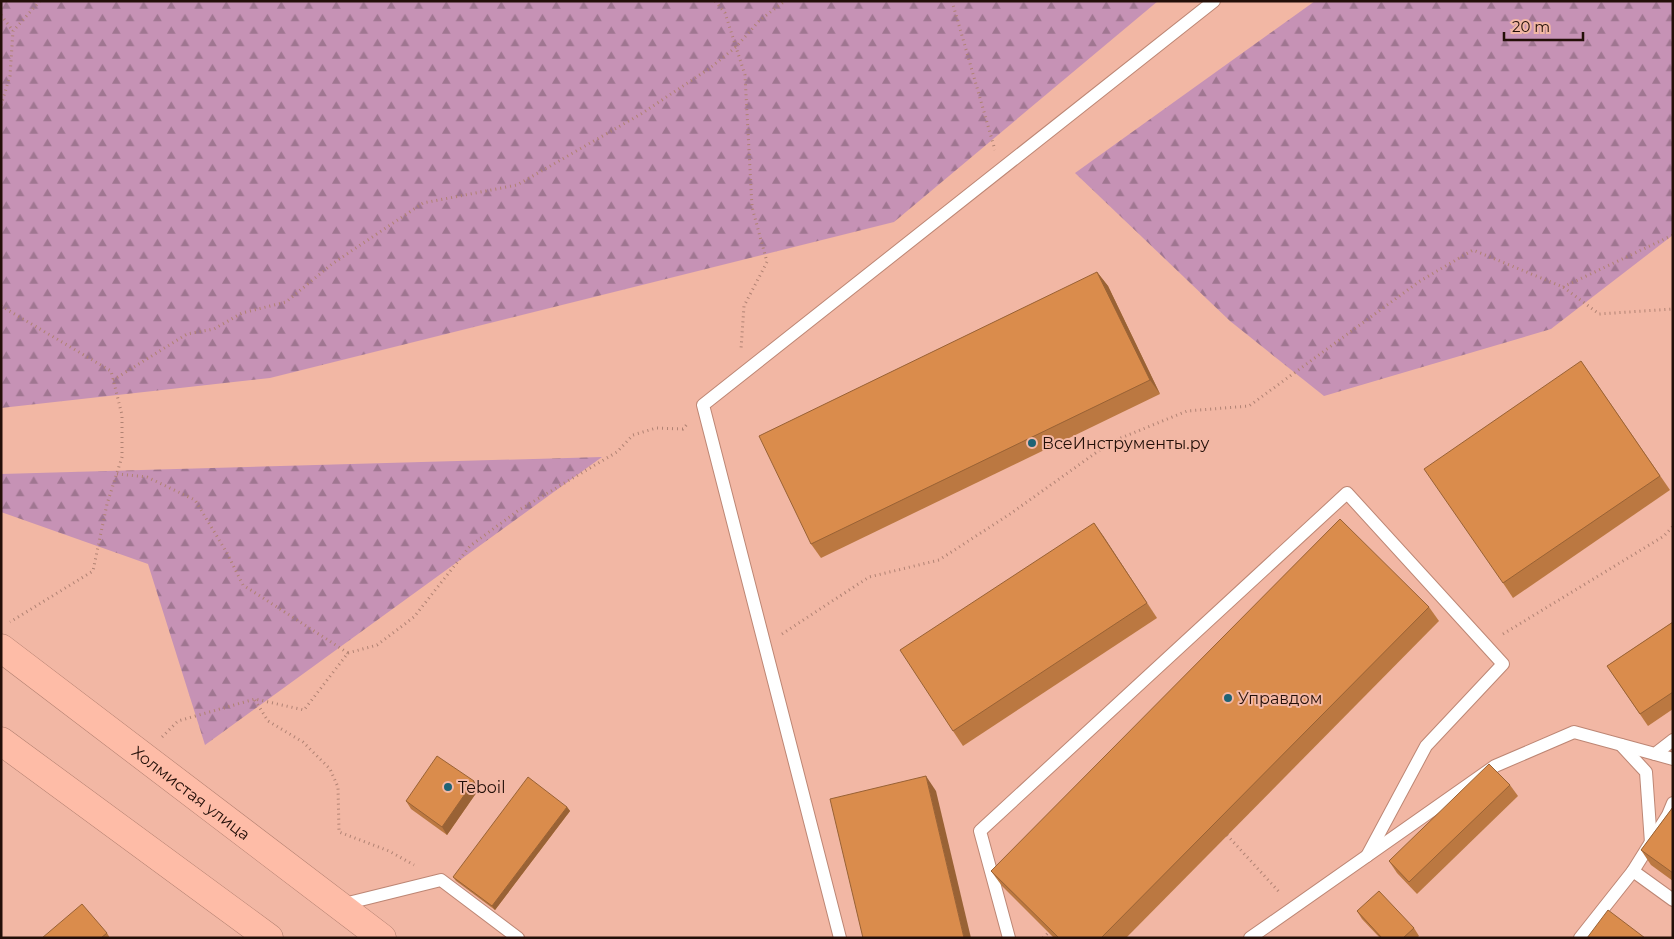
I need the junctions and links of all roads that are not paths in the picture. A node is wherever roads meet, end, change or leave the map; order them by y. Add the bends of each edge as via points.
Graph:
1 (1214, 1) edge
2 (1, 648) edge
3 (1673, 740) edge
4 (1, 741) edge
5 (1621, 745) junction
6 (1655, 754) junction
7 (1673, 759) edge
8 (1673, 804) edge
9 (1651, 843) junction
10 (1367, 856) junction
11 (1633, 871) junction
12 (1673, 900) edge
13 (339, 905) junction
14 (269, 938) edge
15 (382, 938) edge
16 (518, 938) edge
17 (840, 938) edge
18 (1010, 938) edge
19 (1250, 938) edge
20 (1580, 938) edge

1 - 17 lane via 703,405
2 - 13 highway, Холмистая улица
3 - 6 lane
4 - 14 highway
5 - 6 lane
5 - 9 lane via 1646,772
5 - 10 lane via 1574,732 1495,766
6 - 7 lane
8 - 9 lane
9 - 11 lane
10 - 18 lane via 1426,746 1503,664 1347,493 980,831
10 - 19 lane
11 - 12 lane
11 - 20 lane
13 - 15 highway, Холмистая улица
13 - 16 lane via 442,880

